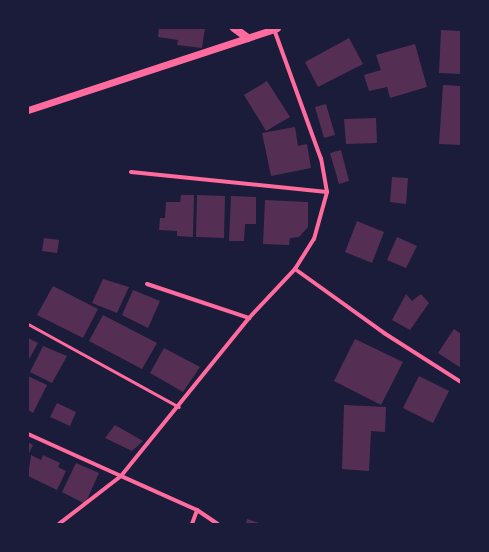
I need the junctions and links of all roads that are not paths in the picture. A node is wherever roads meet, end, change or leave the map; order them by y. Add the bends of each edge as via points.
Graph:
1 (234, 28) edge
2 (275, 29) edge
3 (248, 38) junction
4 (28, 110) edge
5 (131, 172) dead end
6 (327, 192) junction
7 (295, 269) junction
8 (147, 284) dead end
9 (249, 318) junction
10 (28, 324) edge
11 (461, 382) edge
12 (179, 407) junction
13 (28, 434) edge
14 (121, 476) junction
15 (197, 510) junction
16 (59, 524) edge
17 (192, 524) edge
18 (218, 524) edge

1 - 3 main road
2 - 3 street
2 - 6 street via 321,159
3 - 4 street
5 - 6 street
6 - 7 street via 314,239
7 - 9 street
7 - 11 street via 384,334
8 - 9 street
9 - 12 street
10 - 12 lane
12 - 14 street
13 - 14 street
14 - 15 street
14 - 16 street
15 - 17 street
15 - 18 street

